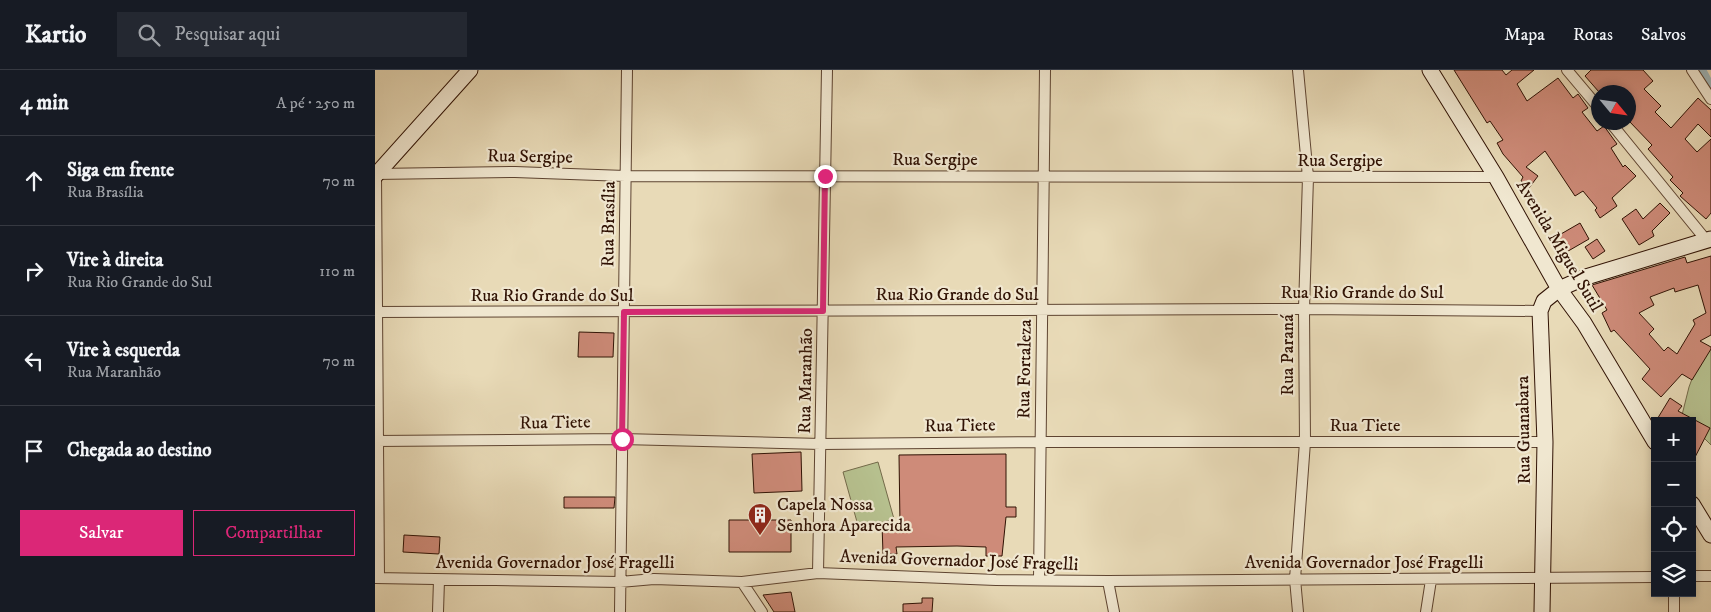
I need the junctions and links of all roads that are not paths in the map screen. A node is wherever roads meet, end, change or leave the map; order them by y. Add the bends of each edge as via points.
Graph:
1 (470, 70) edge
2 (627, 70) edge
3 (827, 70) edge
4 (1045, 70) edge
5 (1298, 70) edge
6 (1430, 70) edge
7 (1567, 70) edge
8 (1693, 70) edge
9 (1591, 98) edge
10 (1711, 100) edge
11 (1617, 130) edge
12 (375, 175) edge
13 (625, 176) junction
14 (825, 176) junction
15 (1044, 176) junction
16 (1308, 177) junction
17 (1496, 177) junction
18 (1709, 239) edge
19 (1543, 260) junction
20 (1559, 289) junction
21 (1542, 306) junction
22 (1304, 309) junction
23 (823, 311) junction
24 (1042, 311) junction
25 (376, 312) edge
26 (624, 312) junction
27 (1651, 435) edge
28 (622, 439) junction
29 (376, 441) edge
30 (1041, 442) junction
31 (1305, 442) junction
32 (1545, 442) junction
33 (821, 444) junction
34 (1694, 507) edge
35 (1711, 535) edge
36 (819, 573) junction
37 (1696, 576) edge
38 (1711, 576) edge
39 (1651, 577) edge
40 (377, 578) edge
41 (1543, 578) junction
42 (1039, 579) junction
43 (1295, 579) junction
44 (439, 580) junction
45 (1431, 580) junction
46 (1109, 581) junction
47 (621, 582) junction
48 (742, 582) junction
49 (1674, 597) edge
50 (438, 612) edge
51 (620, 612) edge
52 (762, 612) edge
53 (1114, 612) edge
54 (1298, 612) edge
55 (1426, 612) edge
56 (1542, 612) edge
57 (1674, 612) edge

1 - 12 main road
2 - 13 street, Rua Brasília
3 - 14 street, Rua Maranhão
4 - 15 street, Rua Fortaleza
5 - 16 street, Rua Paraná
6 - 17 main road, Avenida Miguel Sutil
7 - 9 street
8 - 10 street
11 - 18 street
12 - 13 street, Rua Sergipe via 515,172
12 - 25 street
13 - 14 street, Rua Sergipe
13 - 26 street, Rua Brasília
14 - 15 street, Rua Sergipe
14 - 23 street, Rua Maranhão
15 - 16 street, Rua Sergipe
15 - 24 street, Rua Fortaleza
16 - 17 street, Rua Sergipe
16 - 22 street, Rua Paraná
17 - 19 main road, Avenida Miguel Sutil
18 - 20 main road via 1586,277
19 - 20 main road, Avenida Miguel Sutil
19 - 21 main road, Rua Guanabara
20 - 21 main road
20 - 27 main road, Avenida Miguel Sutil
21 - 22 street, Rua Rio Grande do Sul
21 - 32 main road, Rua Guanabara
22 - 24 street, Rua Rio Grande do Sul
22 - 31 street, Rua Paraná
23 - 24 street, Rua Rio Grande do Sul
23 - 26 street, Rua Rio Grande do Sul
23 - 33 street, Rua Maranhão
24 - 30 street, Rua Fortaleza
25 - 26 street, Rua Rio Grande do Sul
25 - 29 street
26 - 28 street, Rua Brasília
28 - 29 street, Rua Tiete
28 - 33 street, Rua Tiete
28 - 47 street, Rua Brasília
29 - 40 street
30 - 31 street, Rua Tiete
30 - 33 street, Rua Tiete
30 - 42 street, Rua Fortaleza
31 - 32 street, Rua Tiete
31 - 43 street, Rua Paraná
32 - 41 main road, Rua Guanabara
33 - 36 street, Rua Maranhão
34 - 35 main road
36 - 42 street, Avenida Governador José Fragelli
36 - 48 street, Avenida Governador José Fragelli
37 - 38 street
39 - 41 street, Avenida Governador José Fragelli
40 - 44 street, Avenida Governador José Fragelli
41 - 45 street, Avenida Governador José Fragelli
41 - 56 main road, Rua Guanabara
42 - 46 street, Avenida Governador José Fragelli
43 - 45 street, Avenida Governador José Fragelli
43 - 46 street, Avenida Governador José Fragelli
43 - 54 street, Rua Paraná
44 - 47 street, Avenida Governador José Fragelli
44 - 50 street
45 - 55 street
46 - 53 street
47 - 48 street, Avenida Governador José Fragelli via 654,579
47 - 51 street, Rua Brasília
48 - 52 street
49 - 57 street

